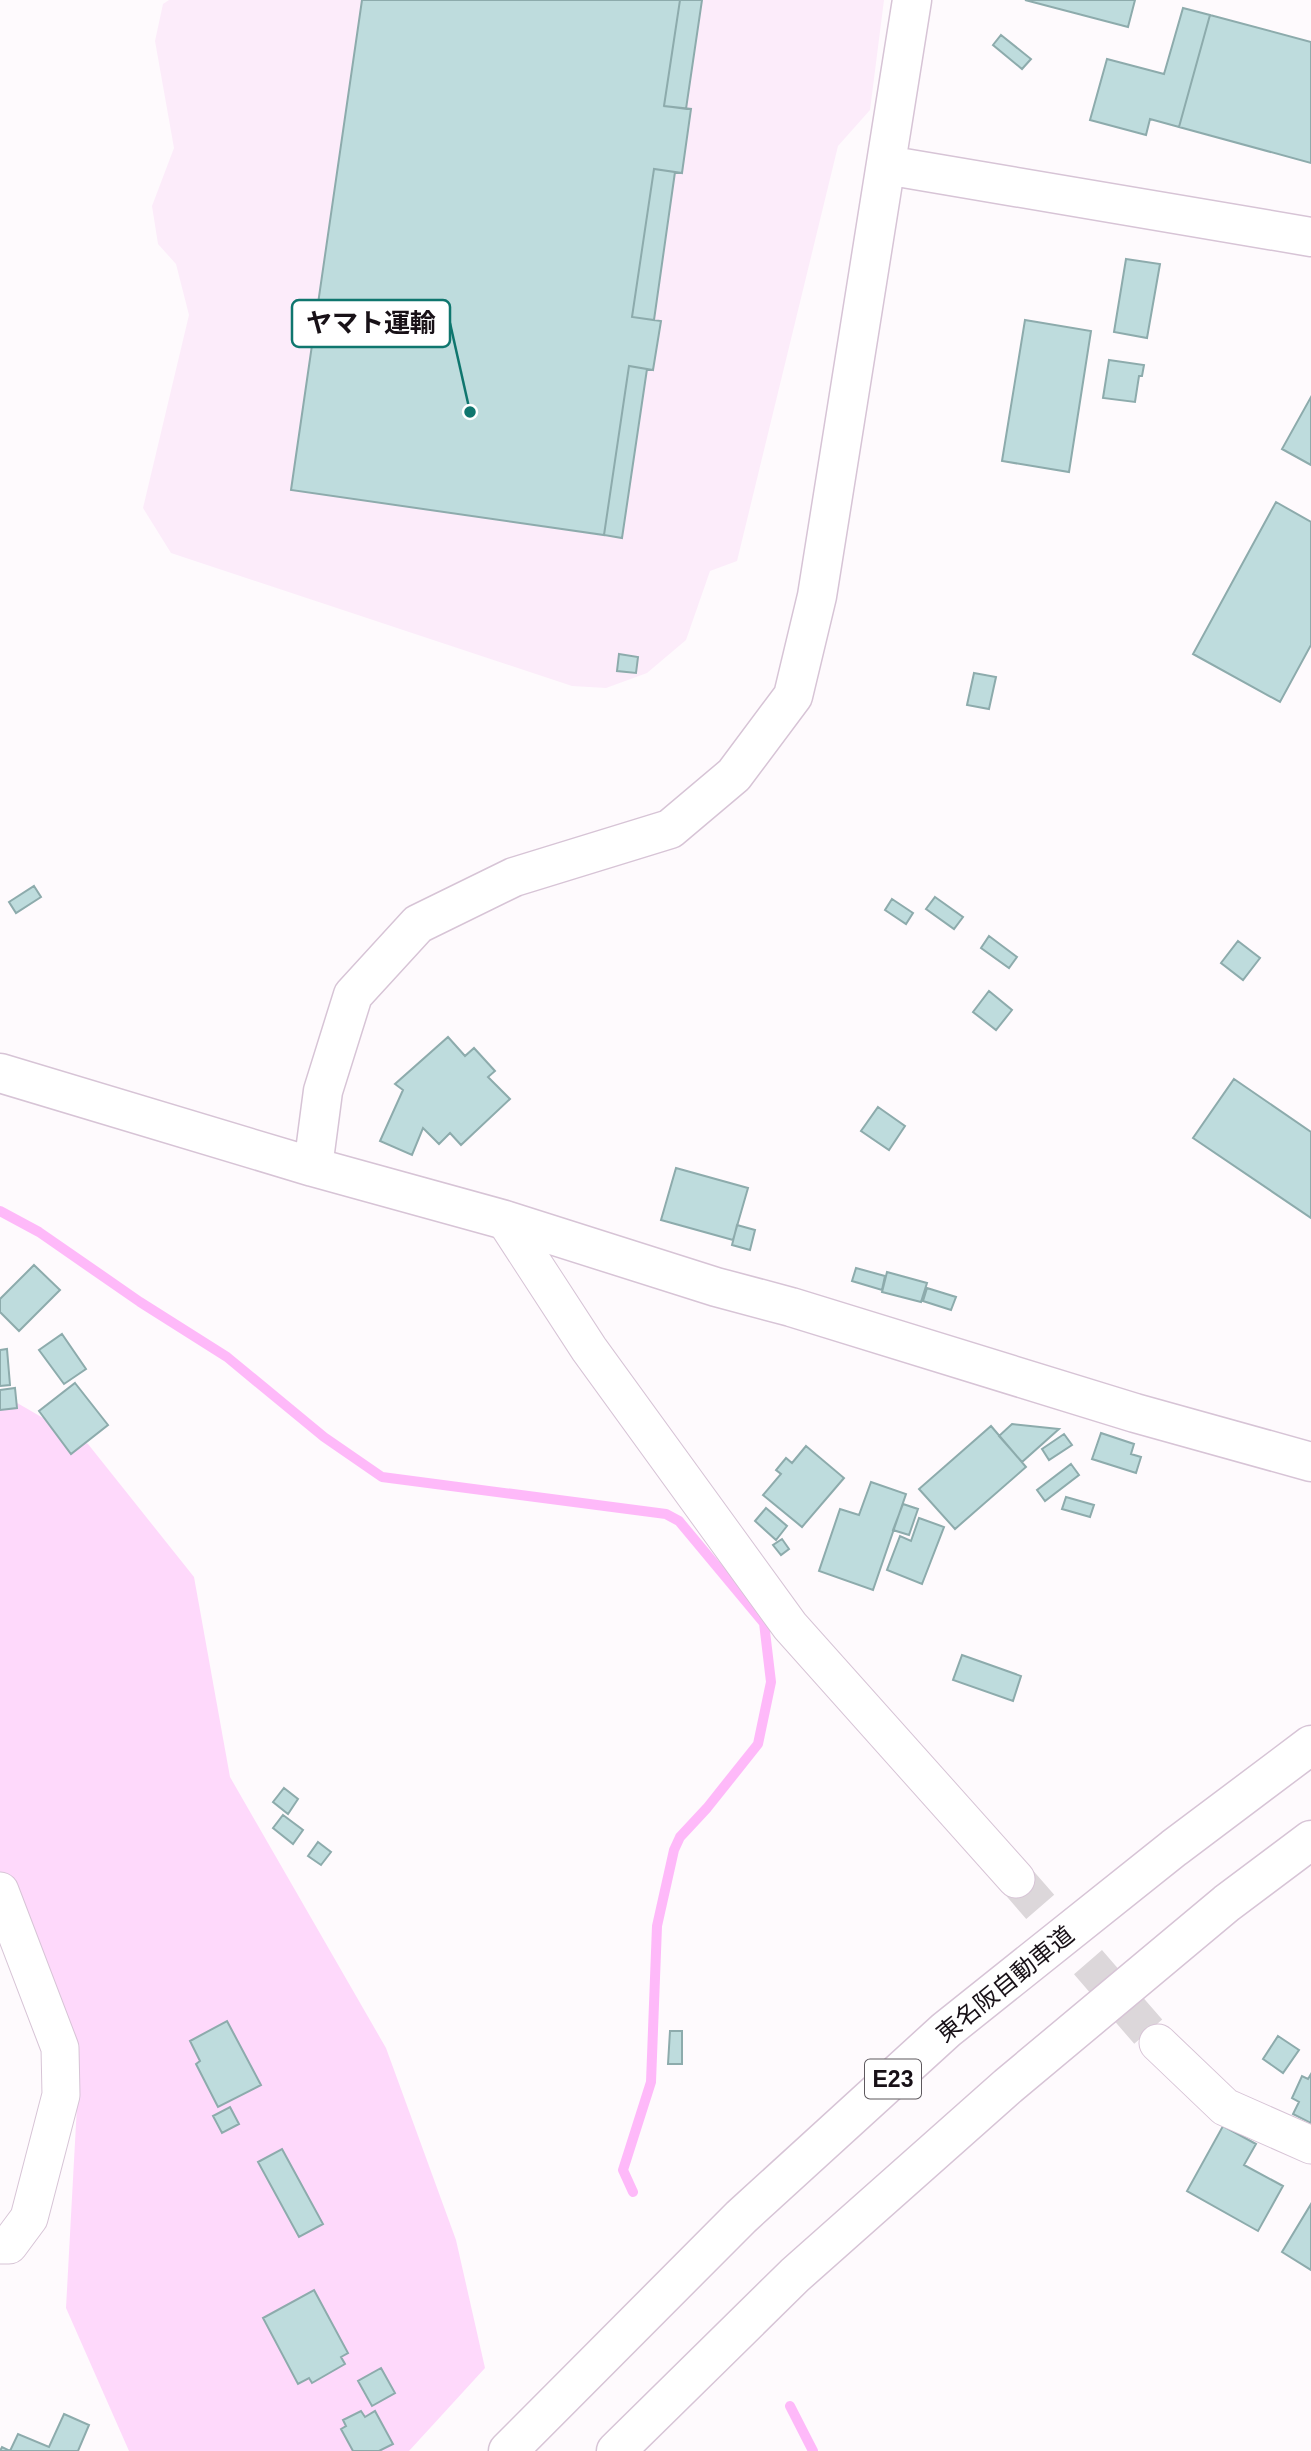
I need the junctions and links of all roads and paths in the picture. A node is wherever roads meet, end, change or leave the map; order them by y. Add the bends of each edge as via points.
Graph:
1 (912, 0) edge
2 (886, 165) junction
3 (1311, 237) edge
4 (0, 1073) edge
5 (313, 1167) junction
6 (505, 1220) junction
7 (1311, 1462) edge
8 (1311, 1745) edge
9 (1311, 1840) edge
10 (1016, 1879) tunnel mouth
11 (0, 1891) edge
12 (1158, 2043) tunnel mouth
13 (1311, 2145) edge
14 (0, 2245) edge
15 (508, 2451) edge
16 (616, 2451) edge

1 - 2 main road
2 - 3 main road
2 - 5 main road via 817,596 793,696 734,775 670,829 514,877 418,924 353,995 323,1091
4 - 5 main road
5 - 6 main road
6 - 7 main road via 1135,1413
6 - 10 street via 589,1349 790,1626
8 - 15 main road, 東名阪自動車道 / E23 via 946,2030 741,2217
9 - 16 main road via 1227,1903 1008,2086 795,2275
11 - 14 street via 60,2048 61,2095 29,2218 9,2245
12 - 13 street via 1225,2107

